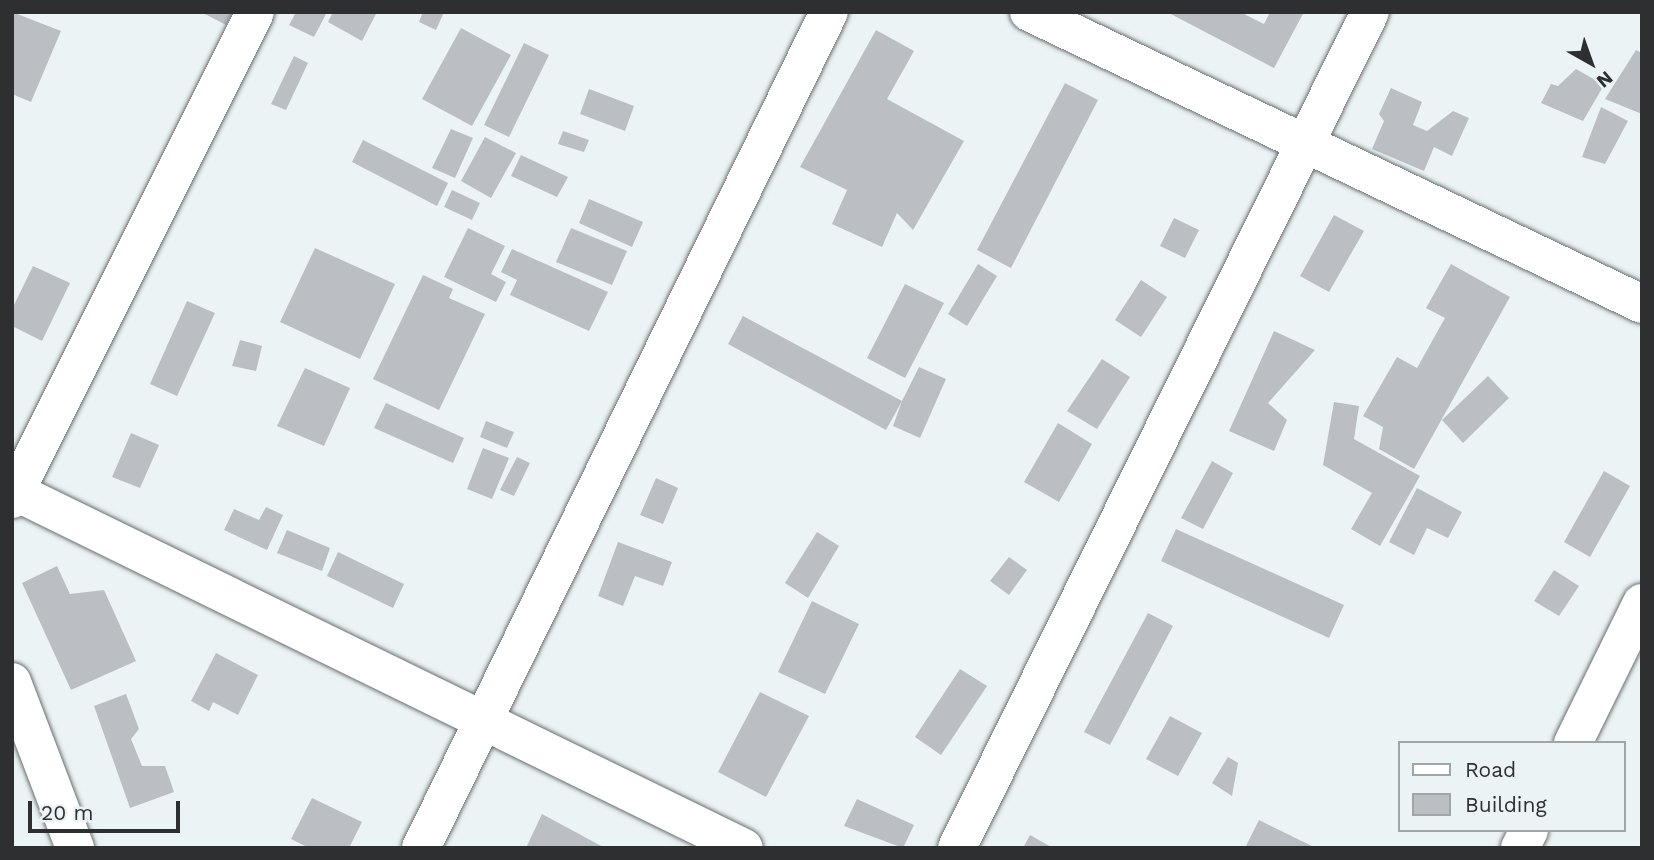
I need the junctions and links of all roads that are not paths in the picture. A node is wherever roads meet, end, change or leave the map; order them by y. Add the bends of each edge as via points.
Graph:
1 (255, 12) edge
2 (829, 12) edge
3 (1029, 12) edge
4 (1370, 12) edge
5 (1305, 144) junction
6 (1642, 304) edge
7 (14, 496) edge
8 (1642, 603) edge
9 (12, 682) edge
10 (484, 720) junction
11 (1574, 741) edge
12 (1528, 832) edge
13 (75, 848) edge
14 (422, 848) edge
15 (744, 848) edge
16 (957, 848) edge
17 (1520, 848) edge

1 - 7 street
2 - 10 street
3 - 5 street
4 - 5 street
5 - 6 street
5 - 16 street
7 - 10 street
8 - 11 street
9 - 13 street
10 - 14 street
10 - 15 street
12 - 17 street

